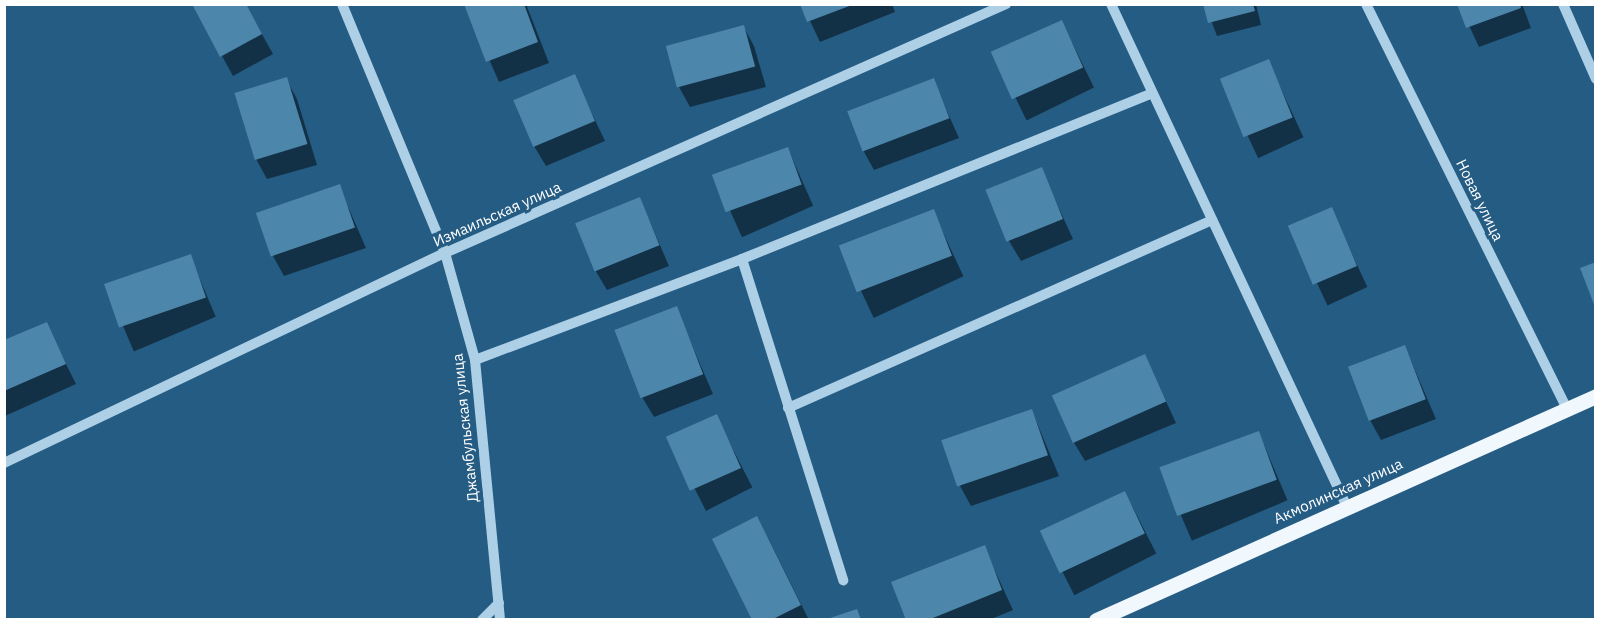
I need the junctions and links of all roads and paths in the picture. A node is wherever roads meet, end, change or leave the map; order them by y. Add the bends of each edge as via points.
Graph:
1 (342, 4) edge
2 (1006, 4) edge
3 (1111, 4) edge
4 (1366, 4) edge
5 (1563, 4) edge
6 (1596, 79) edge
7 (1152, 93) junction
8 (1212, 220) junction
9 (445, 253) junction
10 (742, 259) junction
11 (476, 360) junction
12 (1596, 396) edge
13 (788, 408) junction
14 (1567, 409) junction
15 (4, 463) edge
16 (1347, 507) junction
17 (843, 580) dead end
18 (499, 603) junction
19 (482, 620) edge
20 (500, 620) edge
21 (1095, 620) edge

1 - 9 street, Джамбульская улица
2 - 9 street, Измаильская улица
3 - 7 street
4 - 14 street, Новая улица
5 - 6 street
7 - 8 street
7 - 10 street
8 - 13 street
8 - 16 street
9 - 11 street, Джамбульская улица
9 - 15 street, Измаильская улица
10 - 11 street
10 - 13 street
11 - 18 street, Джамбульская улица
12 - 14 main road, Акмолинская улица
13 - 17 street
14 - 16 main road, Акмолинская улица
16 - 21 main road, Акмолинская улица
18 - 19 street
18 - 20 street, Джамбульская улица

